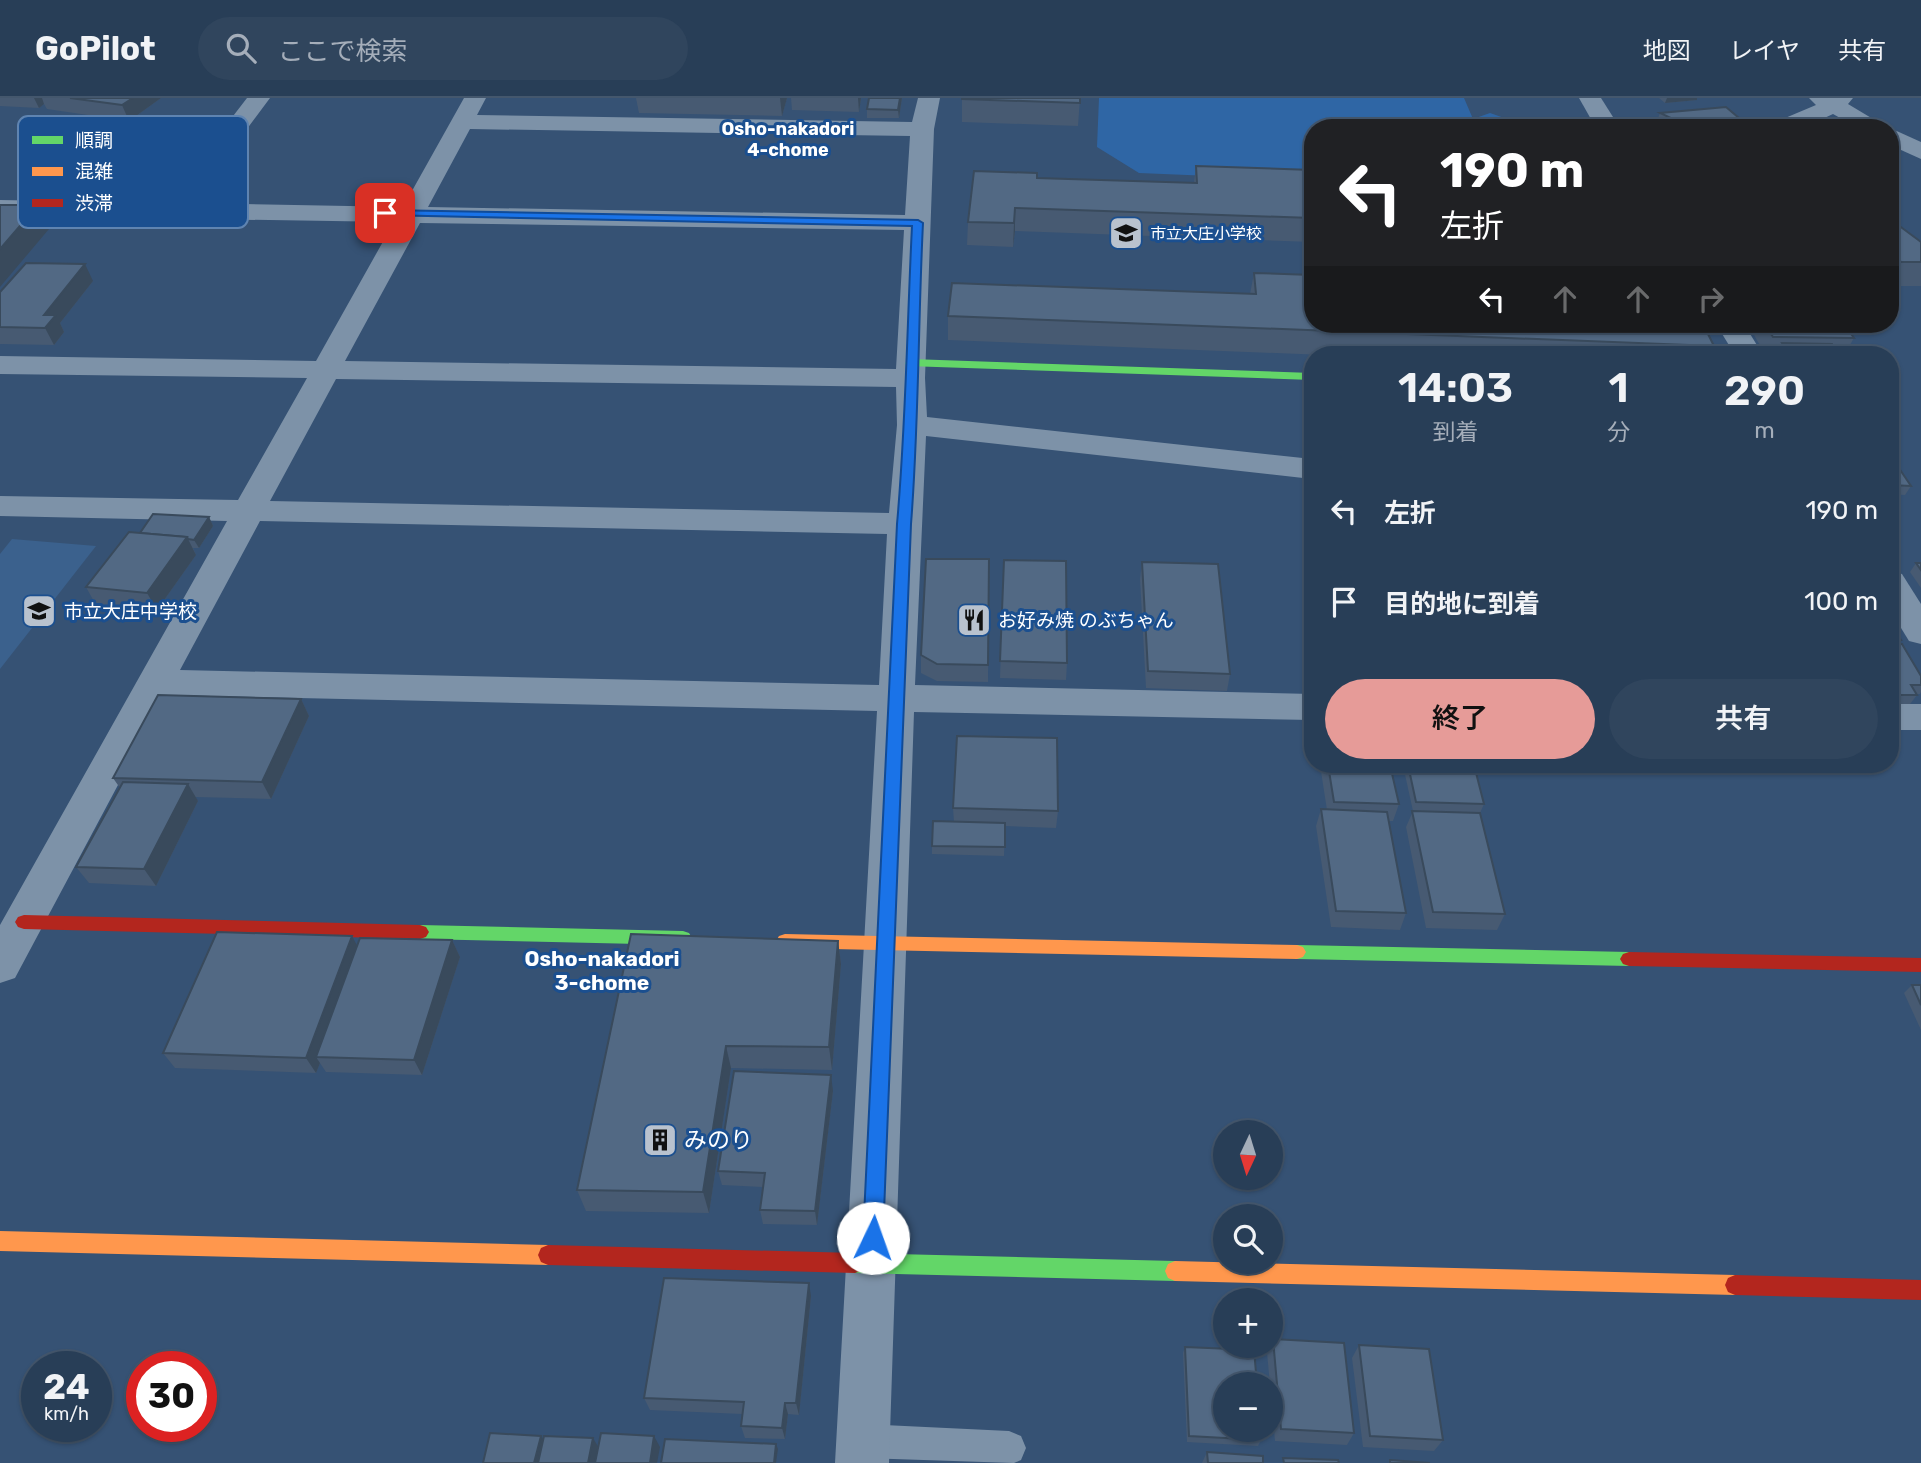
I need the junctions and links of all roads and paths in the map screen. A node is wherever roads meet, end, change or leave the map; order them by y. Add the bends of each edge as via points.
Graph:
1 (259, 98) edge
2 (1590, 98) edge
3 (1831, 100) edge
4 (468, 110) edge
5 (925, 113) edge
6 (245, 116) edge
7 (1603, 119) edge
8 (1797, 119) edge
9 (1862, 119) edge
10 (1899, 140) edge
11 (1921, 152) edge
12 (0, 208) edge
13 (18, 208) edge
14 (248, 211) edge
15 (412, 213) junction
16 (918, 223) junction
17 (0, 365) edge
18 (911, 370) junction
19 (325, 371) junction
20 (1304, 377) edge
21 (912, 425) junction
22 (1304, 468) edge
23 (0, 506) edge
24 (249, 510) junction
25 (904, 524) junction
26 (1899, 597) edge
27 (1921, 632) edge
28 (155, 682) junction
29 (896, 700) junction
30 (1304, 707) edge
31 (1899, 717) edge
32 (1921, 718) edge
33 (24, 922) junction
34 (705, 939) edge
35 (775, 940) edge
36 (886, 943) junction
37 (0, 965) edge
38 (1921, 965) edge
39 (0, 1241) edge
40 (872, 1265) junction
41 (1921, 1290) edge
42 (1009, 1448) dead end
43 (863, 1452) edge

1 - 6 street
2 - 7 street
3 - 8 street
3 - 9 street
4 - 5 street
4 - 15 street
5 - 16 street
10 - 11 street
12 - 13 street
14 - 15 street
15 - 16 street
15 - 19 street
16 - 18 street
17 - 19 street
18 - 19 street
18 - 20 street
18 - 21 street
19 - 24 street
21 - 22 street
21 - 25 street
23 - 24 street
24 - 25 street
24 - 28 street
25 - 29 street
26 - 27 street
28 - 29 street
28 - 33 street
29 - 30 street
29 - 36 street
31 - 32 street
33 - 34 street
33 - 37 street
35 - 36 street
36 - 38 street
36 - 40 street
39 - 40 street
40 - 41 street
40 - 43 street
42 - 43 lane

